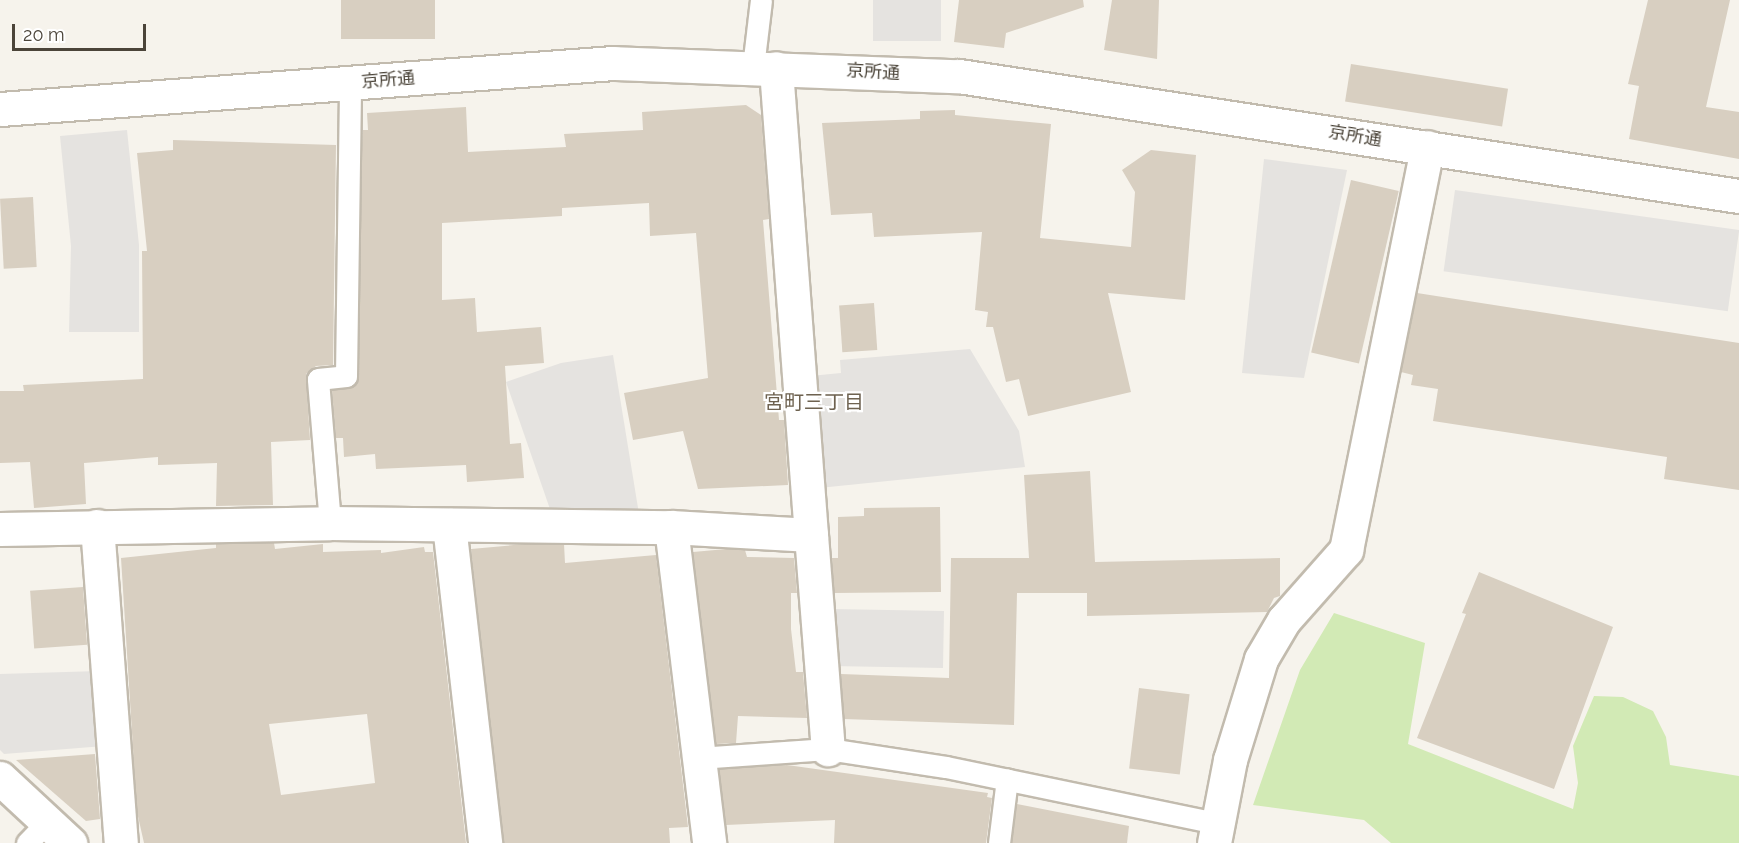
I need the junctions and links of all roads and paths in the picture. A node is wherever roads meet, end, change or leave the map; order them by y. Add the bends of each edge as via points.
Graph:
1 (761, 0) edge
2 (764, 68) junction
3 (350, 83) junction
4 (0, 109) edge
5 (1427, 147) junction
6 (1739, 196) edge
7 (330, 524) junction
8 (448, 525) junction
9 (97, 526) junction
10 (671, 527) junction
11 (0, 529) edge
12 (811, 535) junction
13 (828, 749) junction
14 (698, 758) junction
15 (0, 778) edge
16 (1007, 779) junction
17 (1216, 833) edge
18 (48, 836) edge
19 (121, 843) edge
20 (485, 843) edge
21 (709, 843) edge
22 (999, 843) edge

1 - 2 lane
2 - 3 street, 京所通 via 614,63
2 - 5 street, 京所通 via 959,76
2 - 12 street
3 - 4 street, 京所通
3 - 7 lane via 346,376 318,379
5 - 6 street, 京所通
5 - 17 street via 1346,550 1284,620 1261,659 1230,760
7 - 8 street
7 - 9 street
8 - 10 street
8 - 20 street
9 - 11 street
9 - 19 street
10 - 12 street
10 - 14 street
12 - 13 street
13 - 14 lane
13 - 16 lane
14 - 21 street
15 - 18 street
16 - 17 lane
16 - 22 lane

